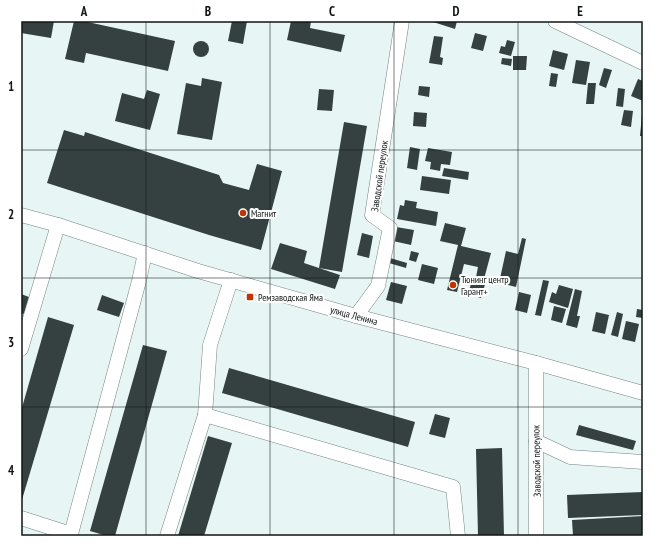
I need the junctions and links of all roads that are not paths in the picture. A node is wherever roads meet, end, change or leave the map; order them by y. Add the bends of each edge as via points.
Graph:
1 (402, 21) edge
2 (555, 21) edge
3 (643, 63) edge
4 (21, 215) edge
5 (58, 226) junction
6 (145, 253) junction
7 (231, 280) junction
8 (356, 316) junction
9 (21, 349) edge
10 (536, 363) junction
11 (643, 393) edge
12 (205, 415) junction
13 (536, 441) junction
14 (643, 462) edge
15 (21, 518) edge
16 (167, 536) edge
17 (458, 536) edge
18 (536, 536) edge

1 - 8 street, Заводской переулок via 372,215 390,228 378,286
2 - 3 street
4 - 5 street, улица Ленина
5 - 6 street, улица Ленина
5 - 9 street
6 - 7 street, улица Ленина
6 - 15 street via 71,534
7 - 8 street, улица Ленина
7 - 12 street via 210,345
8 - 10 street, улица Ленина
10 - 11 street, улица Ленина
10 - 13 street, Заводской переулок
12 - 16 street
12 - 17 street via 453,487
13 - 14 street via 570,458
13 - 18 street, Заводской переулок

